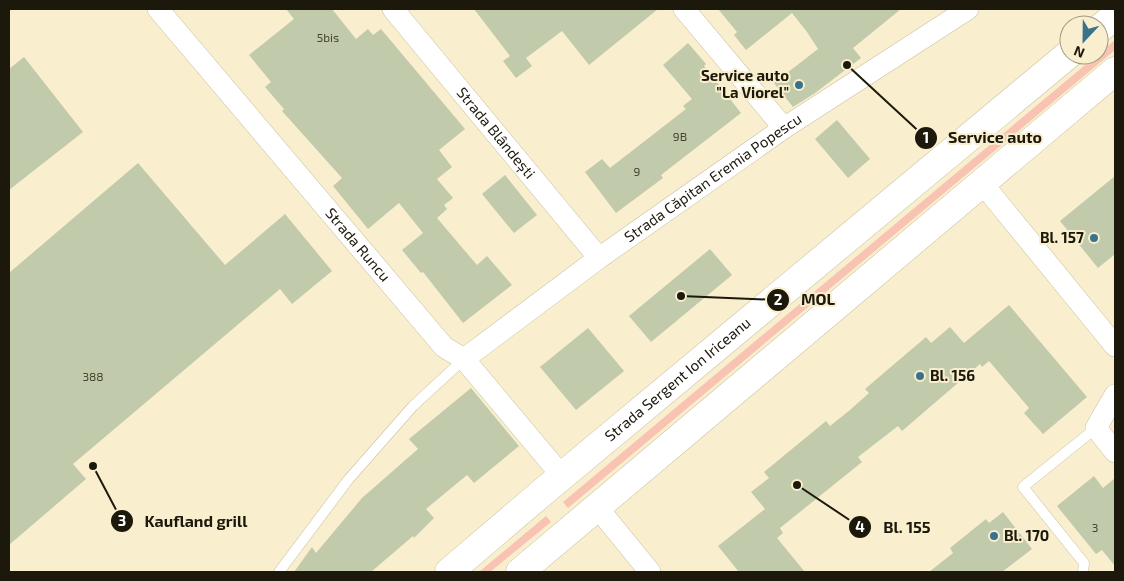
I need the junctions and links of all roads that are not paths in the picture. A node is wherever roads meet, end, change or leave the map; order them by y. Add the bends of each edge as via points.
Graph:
1 (158, 9) edge
2 (393, 9) edge
3 (684, 9) edge
4 (968, 9) edge
5 (1059, 62) edge
6 (1115, 71) edge
7 (784, 128) junction
8 (982, 183) junction
9 (599, 258) junction
10 (1115, 346) edge
11 (464, 359) junction
12 (1115, 395) edge
13 (1096, 428) junction
14 (1115, 452) edge
15 (562, 476) junction
16 (597, 507) junction
17 (279, 572) edge
18 (449, 572) edge
19 (520, 572) edge
20 (650, 572) edge
21 (1083, 572) edge

1 - 11 street, Strada Runcu via 444,347
2 - 9 street, Strada Blândești
3 - 7 street
4 - 7 street, Strada Căpitan Eremia Popescu
5 - 15 main road, Strada Sergent Ion Iriceanu
6 - 8 main road
7 - 9 street, Strada Căpitan Eremia Popescu
8 - 10 street
8 - 16 main road
9 - 11 street, Strada Căpitan Eremia Popescu
11 - 15 street, Strada Runcu
11 - 17 lane via 413,406 348,480
12 - 13 street
13 - 14 street
13 - 21 lane via 1023,487 1084,563
15 - 18 main road, Strada Sergent Ion Iriceanu
16 - 19 main road
16 - 20 street

